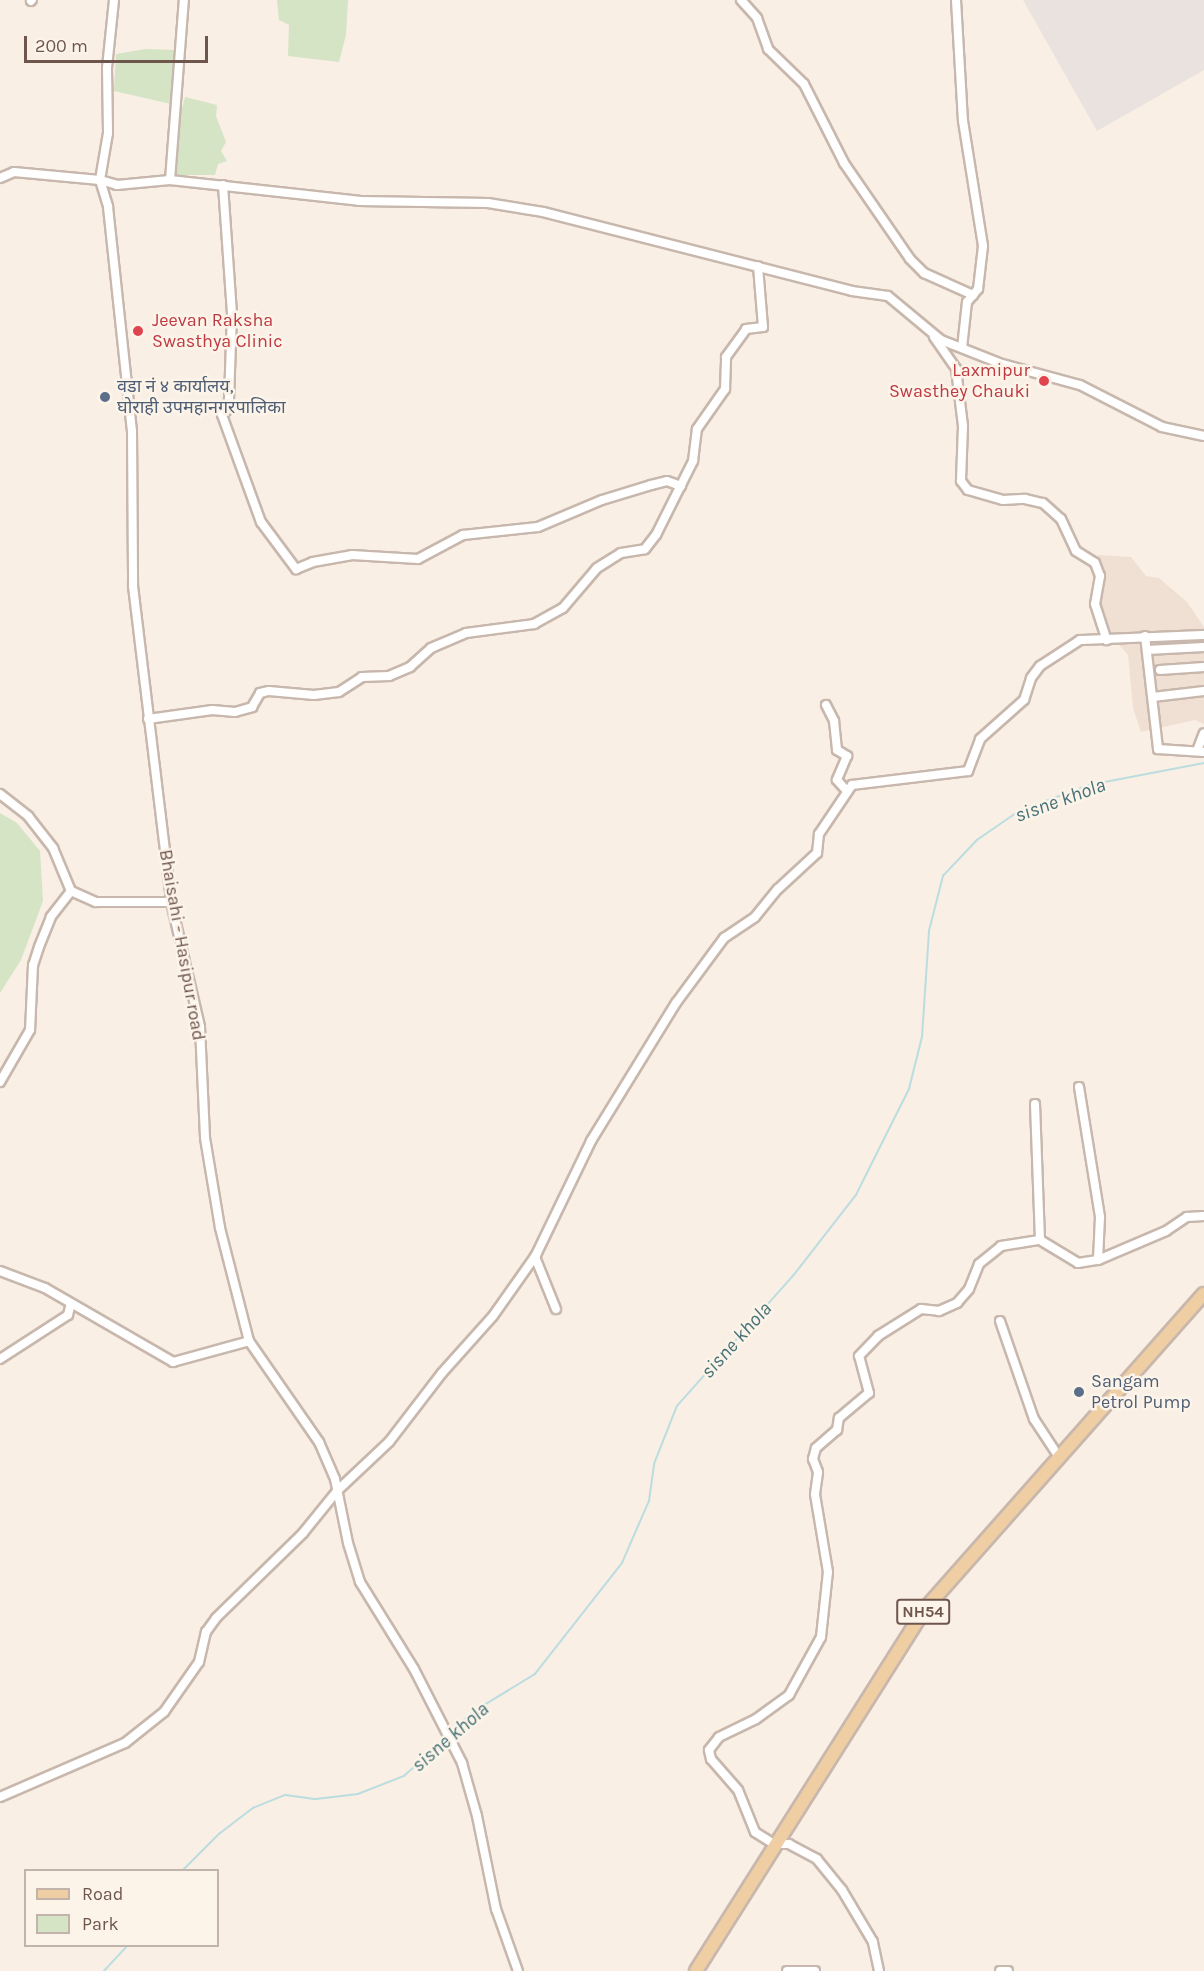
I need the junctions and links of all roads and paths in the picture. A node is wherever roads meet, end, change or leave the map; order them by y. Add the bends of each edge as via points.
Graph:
1 (114, 0) edge
2 (184, 0) edge
3 (741, 0) edge
4 (956, 0) edge
5 (0, 178) edge
6 (100, 180) junction
7 (170, 180) junction
8 (223, 185) junction
9 (758, 267) junction
10 (973, 295) junction
11 (928, 329) junction
12 (962, 348) junction
13 (1204, 436) edge
14 (681, 486) junction
15 (1204, 635) edge
16 (1145, 636) junction
17 (1107, 640) junction
18 (1204, 647) edge
19 (1147, 650) junction
20 (1204, 667) edge
21 (1160, 670) dead end
22 (1204, 691) edge
23 (1154, 697) junction
24 (826, 705) dead end
25 (148, 719) junction
26 (1204, 733) edge
27 (1200, 752) edge
28 (846, 790) junction
29 (0, 794) edge
30 (71, 891) junction
31 (171, 902) junction
32 (0, 1082) edge
33 (1078, 1087) dead end
34 (1035, 1104) dead end
35 (1204, 1216) edge
36 (1040, 1240) junction
37 (536, 1255) junction
38 (1098, 1260) junction
39 (0, 1271) edge
40 (1204, 1294) edge
41 (71, 1303) junction
42 (556, 1309) dead end
43 (1000, 1321) dead end
44 (249, 1341) junction
45 (0, 1359) edge
46 (1059, 1457) junction
47 (338, 1490) junction
48 (0, 1797) edge
49 (774, 1844) junction
50 (518, 1971) edge
51 (696, 1971) edge
52 (787, 1971) edge
53 (814, 1971) edge
54 (879, 1971) edge
55 (1000, 1971) edge
56 (1008, 1971) edge

1 - 6 street, Bhaisahi - Hasipur road via 107,68 108,133
2 - 7 street
3 - 10 street via 757,18 768,49 804,84 844,163 910,259 924,273
4 - 10 street via 963,121 983,246 982,270
5 - 6 street via 14,172
6 - 7 street via 117,185
6 - 25 street, Bhaisahi - Hasipur road via 108,207 126,356 133,441 133,586
7 - 8 street
8 - 9 street via 359,201 429,200 517,207
8 - 14 street via 232,314 227,410 222,415 261,522 296,569 352,555 418,560 463,535 538,527 602,500 651,485 667,481
9 - 11 street via 888,296
9 - 14 street via 763,327 746,329 726,357 725,389 697,429 693,461
10 - 12 street via 967,302
11 - 12 street via 941,340
11 - 17 street via 956,369 963,426 961,481 968,490 1003,501 1025,499 1043,503 1061,519 1076,551 1098,569 1101,590 1095,604
12 - 13 street via 1089,389 1162,427
14 - 25 street via 645,549 621,553 597,568 563,608 534,624 466,633 432,648 410,667 389,676 362,677 339,692 284,695 269,691 260,693 252,707 235,712 212,710
15 - 16 street
16 - 17 street
16 - 19 street
17 - 28 street via 1080,640 1040,666 1031,678 1024,700 980,739 968,771 861,783
18 - 19 street
19 - 23 street
20 - 21 street
22 - 23 street
23 - 27 street via 1158,750
24 - 28 street via 834,721 837,750 846,756 837,780
25 - 31 street, Bhaisahi - Hasipur road
26 - 27 street
28 - 37 street via 840,807 819,834 817,853 778,888 755,917 724,938 676,1003 591,1141
29 - 30 street via 28,816 53,848
30 - 31 street via 96,902
30 - 32 street via 51,917 39,947 33,965 30,1030
31 - 44 street, Bhaisahi - Hasipur road via 200,1027 205,1138 215,1205
33 - 38 street via 1100,1217
34 - 36 street
35 - 38 street via 1187,1217 1166,1231
36 - 38 street via 1077,1263
36 - 49 street via 1001,1246 979,1264 969,1288 957,1303 939,1311 921,1309 878,1336 859,1356 869,1393 839,1418 837,1430 816,1448 815,1494 828,1572 821,1637 789,1695 756,1719 719,1737 709,1750 711,1759 738,1790 754,1832
37 - 42 street
37 - 47 street via 493,1316 442,1373 389,1442
39 - 41 street
40 - 46 main road, NH54
41 - 44 street via 173,1362
41 - 45 street via 68,1315
43 - 46 street via 1034,1419
44 - 47 street, Bhaisahi - Hasipur road via 305,1418 329,1462
46 - 49 main road, NH54 via 924,1611
47 - 48 street via 303,1533 236,1593 216,1618 206,1632 199,1662 164,1712 124,1743
47 - 50 street, Bhaisahi - Hasipur road via 360,1582 438,1714 462,1763 496,1909
49 - 51 main road, NH54
49 - 54 street via 789,1844 817,1859 855,1908 873,1942
52 - 53 street
55 - 56 street

